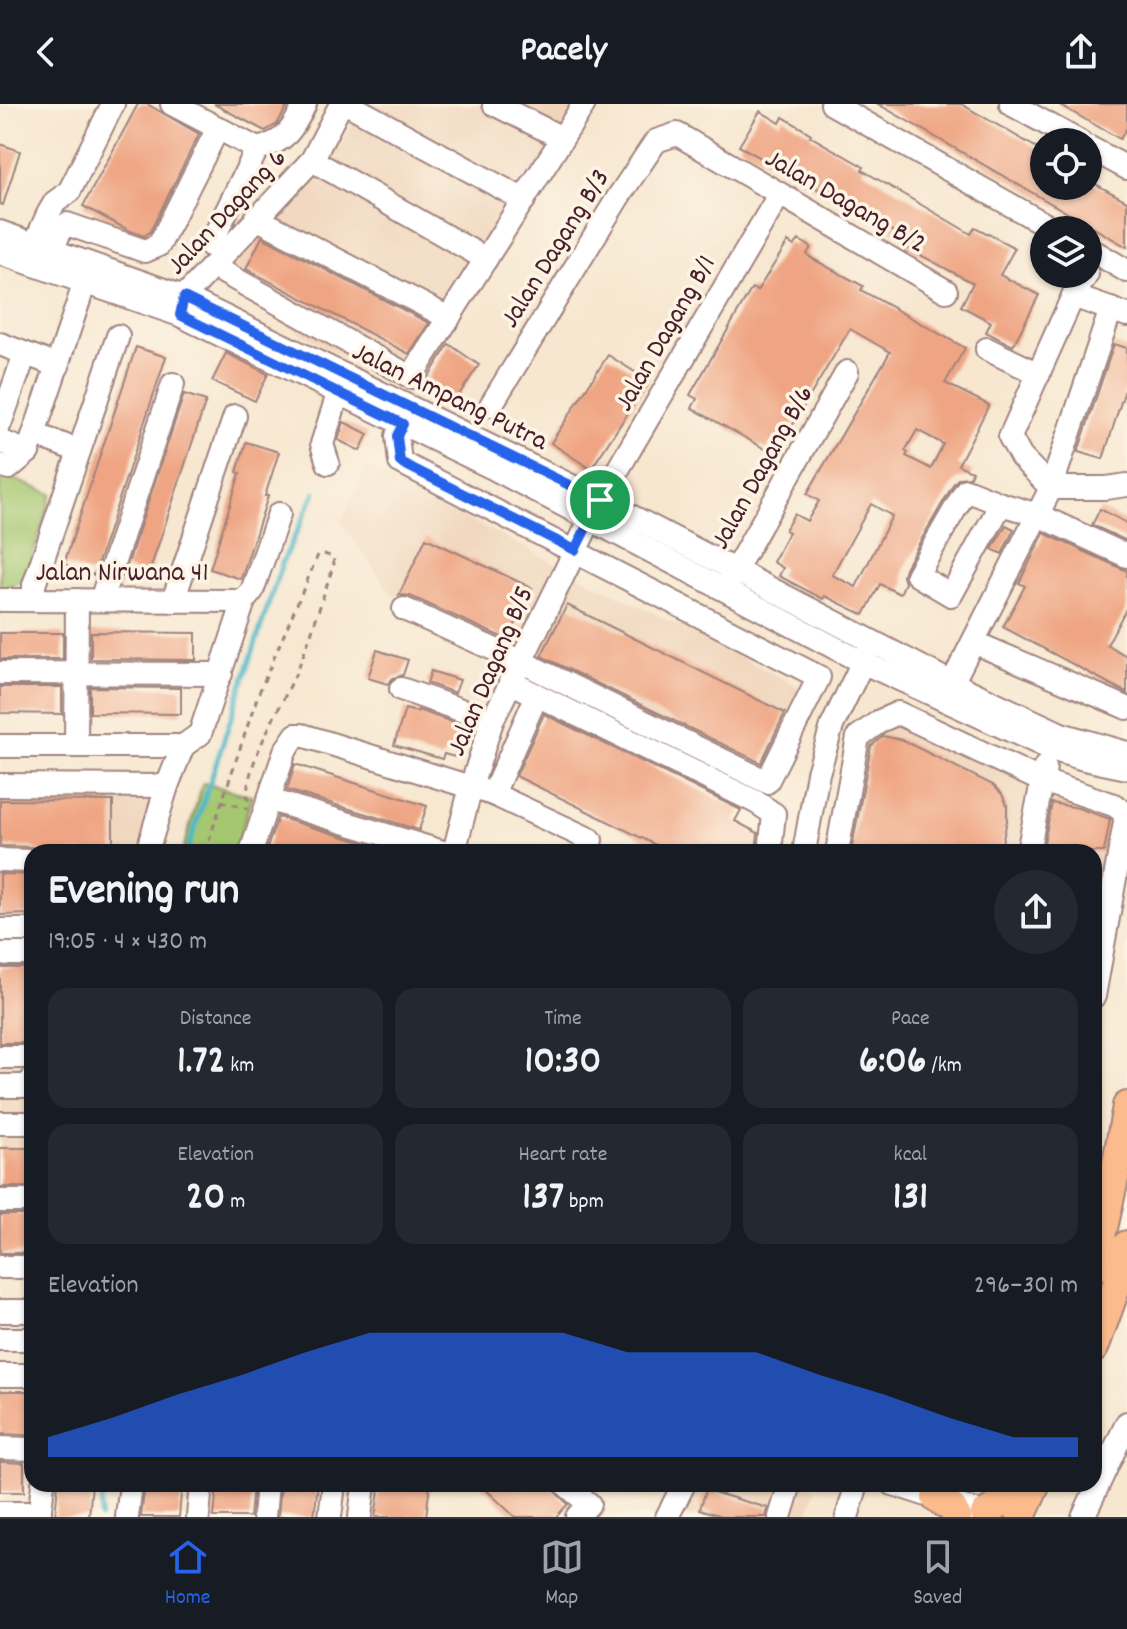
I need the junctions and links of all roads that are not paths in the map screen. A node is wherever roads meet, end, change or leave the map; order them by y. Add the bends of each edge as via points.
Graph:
1 (113, 104) edge
2 (172, 104) edge
3 (305, 104) edge
4 (341, 104) edge
5 (348, 104) edge
6 (494, 104) edge
7 (584, 104) edge
8 (832, 104) edge
9 (1011, 104) edge
10 (218, 128) junction
11 (1055, 128) edge
12 (677, 134) joint
13 (562, 138) junction
14 (257, 149) junction
15 (1102, 155) edge
16 (312, 160) junction
17 (1127, 168) edge
18 (779, 195) junction
19 (524, 200) junction
20 (1030, 216) edge
21 (256, 218) junction
22 (0, 232) edge
23 (0, 253) edge
24 (39, 255) junction
25 (211, 255) junction
26 (486, 259) junction
27 (1102, 265) edge
28 (1127, 271) edge
29 (85, 282) junction
30 (1077, 288) edge
31 (946, 291) dead end
32 (1073, 296) junction
33 (182, 306) junction
34 (1119, 312) edge
35 (449, 318) junction
36 (118, 336) dead end
37 (0, 344) edge
38 (987, 349) dead end
39 (25, 354) junction
40 (58, 366) junction
41 (847, 372) dead end
42 (1039, 374) junction
43 (173, 384) dead end
44 (339, 391) junction
45 (491, 405) dead end
46 (235, 416) dead end
47 (406, 416) junction
48 (0, 424) edge
49 (0, 441) edge
50 (31, 443) junction
51 (79, 451) junction
52 (328, 463) dead end
53 (0, 465) edge
54 (1127, 485) edge
55 (1051, 488) junction
56 (1001, 504) junction
57 (595, 509) junction
58 (279, 514) dead end
59 (1038, 515) junction
60 (575, 550) junction
61 (1127, 556) edge
62 (730, 580) junction
63 (0, 600) edge
64 (34, 600) junction
65 (77, 600) junction
66 (101, 600) junction
67 (173, 601) junction
68 (244, 601) junction
69 (404, 609) dead end
70 (973, 642) junction
71 (867, 652) junction
72 (520, 661) junction
73 (0, 673) edge
74 (76, 673) junction
75 (221, 674) junction
76 (510, 682) junction
77 (401, 689) dead end
78 (948, 692) junction
79 (537, 695) junction
80 (1127, 708) edge
81 (492, 721) junction
82 (832, 726) junction
83 (858, 737) junction
84 (0, 746) edge
85 (76, 746) junction
86 (183, 746) junction
87 (1051, 749) junction
88 (1127, 753) edge
89 (1127, 768) edge
90 (1040, 780) junction
91 (0, 785) edge
92 (167, 786) junction
93 (471, 787) junction
94 (493, 794) junction
95 (270, 800) junction
96 (591, 840) dead end
97 (149, 844) edge
98 (254, 844) edge
99 (416, 844) edge
100 (456, 844) edge
101 (771, 844) edge
102 (805, 844) edge
103 (838, 844) edge
104 (1029, 844) edge
105 (0, 860) edge
106 (24, 861) edge
107 (0, 930) edge
108 (24, 930) edge
109 (1102, 951) edge
110 (0, 954) edge
111 (24, 954) edge
112 (0, 1057) edge
113 (24, 1057) edge
114 (0, 1086) edge
115 (24, 1086) edge
116 (1127, 1106) edge
117 (0, 1123) edge
118 (24, 1123) edge
119 (0, 1201) edge
120 (24, 1201) edge
121 (1102, 1232) edge
122 (1127, 1245) edge
123 (0, 1267) edge
124 (24, 1267) edge
125 (0, 1311) edge
126 (24, 1311) edge
127 (1102, 1326) edge
128 (0, 1339) edge
129 (24, 1339) edge
130 (0, 1375) edge
131 (24, 1375) edge
132 (1127, 1423) edge
133 (0, 1448) edge
134 (24, 1449) edge
135 (1122, 1456) edge
136 (1102, 1487) edge
137 (42, 1492) edge
138 (130, 1492) edge
139 (200, 1492) edge
140 (266, 1492) edge
141 (333, 1492) edge
142 (363, 1492) edge
143 (572, 1492) edge
144 (682, 1492) edge
145 (783, 1492) edge
146 (856, 1492) edge
147 (918, 1492) edge
148 (1020, 1492) edge
149 (1099, 1492) edge
150 (936, 1498) joint
151 (997, 1504) edge
152 (0, 1513) edge
153 (590, 1513) edge
154 (39, 1515) edge
155 (676, 1515) edge
156 (852, 1515) edge
157 (127, 1517) edge
158 (198, 1517) edge
159 (264, 1517) edge
160 (330, 1517) edge
161 (360, 1517) edge
162 (780, 1517) edge
163 (1083, 1517) edge

1 - 24 street via 69,192 55,202
2 - 10 street
3 - 14 street via 293,129 276,144
4 - 16 street, Jalan Dagang 6
5 - 19 street
6 - 13 street
7 - 13 street
8 - 20 street
9 - 11 street
10 - 14 street
10 - 24 street via 159,245 145,251 67,224
12 - 18 street, Jalan Dagang B/2
12 - 45 street, Jalan Dagang B/3 via 656,141
13 - 19 street
14 - 25 street
15 - 17 street
16 - 21 street, Jalan Dagang 6
16 - 26 street
18 - 31 street, Jalan Dagang B/2
18 - 57 street, Jalan Dagang B/1
19 - 26 street
21 - 25 street, Jalan Dagang 6
21 - 35 street
22 - 24 street, Jalan Ampang Putra
23 - 24 street, Jalan Ampang Putra
24 - 29 street, Jalan Ampang Putra
24 - 33 street, Jalan Ampang Putra
25 - 33 street, Jalan Dagang 6
25 - 35 street via 411,377
26 - 35 street
27 - 28 street
29 - 33 street, Jalan Ampang Putra
29 - 40 street
30 - 32 street
32 - 34 street
32 - 42 street
33 - 44 street, Jalan Ampang Putra
33 - 47 street, Jalan Ampang Putra
34 - 55 street
36 - 51 street
37 - 39 street
38 - 42 street
39 - 40 street
39 - 48 street
40 - 50 street
41 - 62 street, Jalan Dagang B/6
42 - 55 street via 1010,437
43 - 66 street
44 - 47 street, Jalan Ampang Putra
44 - 52 street via 322,444
46 - 67 street
47 - 57 street, Jalan Ampang Putra
47 - 60 street via 397,436 400,462
49 - 50 street
50 - 51 street
50 - 53 street via 9,468
51 - 64 street via 34,585
54 - 55 street
55 - 59 street
56 - 56 street via 951,595 917,575 966,490
56 - 59 street
57 - 60 street, Jalan Dagang B/5
57 - 62 street, Jalan Ampang Putra
58 - 68 street
59 - 61 street
59 - 70 street
60 - 72 street, Jalan Dagang B/5
60 - 72 street via 819,677 767,782
62 - 71 street, Jalan Ampang Putra
63 - 64 street, Jalan Nirwana 41
64 - 65 street, Jalan Nirwana 41
65 - 66 street, Jalan Nirwana 41
65 - 74 street
66 - 67 street, Jalan Nirwana 41
67 - 68 street, Jalan Nirwana 41
68 - 75 street
69 - 72 street
70 - 78 street
70 - 80 street
71 - 78 street, Jalan Ampang Putra
71 - 82 street
72 - 76 street, Jalan Dagang B/5
73 - 74 street
74 - 75 street
74 - 85 street
75 - 86 street via 200,734
76 - 79 street
76 - 81 street, Jalan Dagang B/5
77 - 81 street
78 - 87 street, Jalan Ampang Putra
78 - 88 street, Jalan Ampang Putra
79 - 94 street
79 - 101 street via 756,802 774,814
81 - 93 street, Jalan Dagang B/5
82 - 83 street
82 - 102 street
83 - 90 street via 898,713
83 - 103 street
84 - 85 street
85 - 86 street
86 - 92 street
87 - 89 street, Jalan Ampang Putra
87 - 90 street
90 - 104 street
90 - 109 street via 1124,812
91 - 92 street
92 - 97 street
93 - 94 street
93 - 95 street via 296,735 285,751
93 - 100 street, Jalan Dagang B/5
94 - 96 street
95 - 98 street
95 - 99 street
105 - 106 street
107 - 108 street
110 - 111 street
112 - 113 street
114 - 115 street
116 - 121 main road
117 - 118 street
119 - 120 street
122 - 127 main road
123 - 124 street
125 - 126 street
128 - 129 street
130 - 131 street
132 - 135 street
133 - 134 street
135 - 136 street
137 - 154 street
138 - 157 street
139 - 158 street
140 - 159 street
141 - 160 street
142 - 161 street
143 - 153 street
144 - 155 street
145 - 162 street
146 - 156 street
147 - 150 street
148 - 151 main road
149 - 163 street
150 - 151 main road via 952,1508
152 - 154 street

